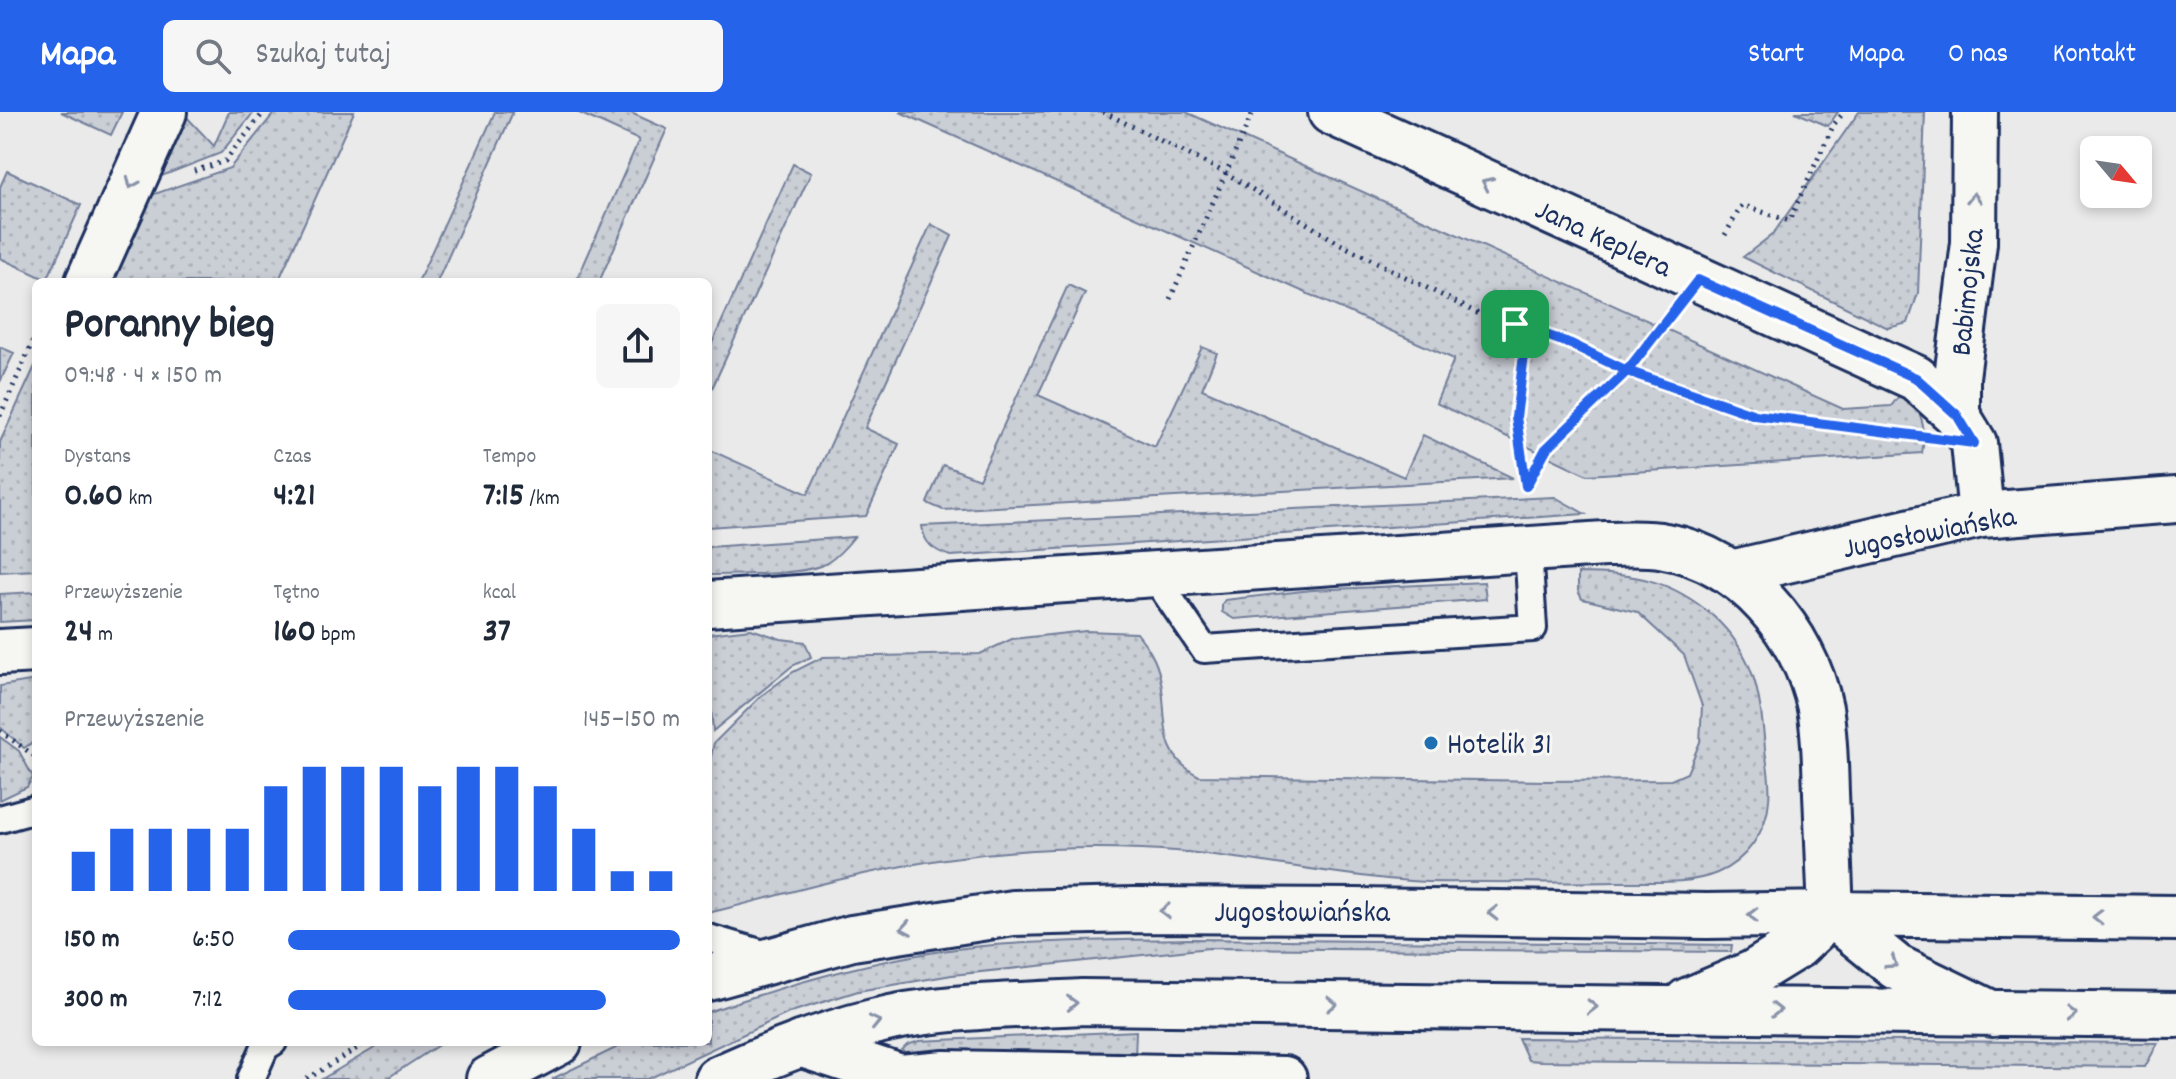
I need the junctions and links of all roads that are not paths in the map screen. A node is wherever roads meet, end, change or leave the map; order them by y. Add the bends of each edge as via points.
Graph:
1 (164, 112) edge
2 (1331, 112) edge
3 (1975, 112) edge
4 (90, 278) edge
5 (1965, 429) junction
6 (2176, 500) edge
7 (1981, 515) junction
8 (1528, 549) junction
9 (1731, 573) junction
10 (1153, 574) junction
11 (712, 604) edge
12 (32, 650) edge
13 (0, 652) edge
14 (32, 810) edge
15 (0, 819) edge
16 (1831, 914) junction
17 (2176, 918) edge
18 (712, 939) edge
19 (777, 958) junction
20 (712, 977) edge
21 (1670, 1008) junction
22 (1993, 1014) junction
23 (2176, 1015) edge
24 (267, 1046) edge
25 (551, 1046) edge
26 (806, 1061) edge
27 (251, 1079) edge
28 (489, 1079) edge
29 (717, 1079) edge
30 (1284, 1079) edge

1 -> 4 street
5 -> 2 street, Jana Keplera via 1916,378
5 -> 3 street, Babimojska via 1957,377 1974,243
5 - 7 street, Babimojska
6 - 7 street, Jugosłowiańska
7 - 9 street, Jugosłowiańska
8 - 9 street via 1667,546
8 - 10 street
8 - 10 lane via 1533,628 1204,649
9 - 16 street via 1784,624 1813,682 1824,743
10 - 11 street
12 - 13 street
14 - 15 lane
17 -> 16 street, Jugosłowiańska
16 -> 19 street, Jugosłowiańska via 1013,913 852,938
16 - 21 street via 1797,946 1753,973
16 -> 22 street via 1896,967
18 - 19 lane
19 - 20 street, Jugosłowiańska
21 -> 22 street
26 -> 21 street via 875,1021 954,1009 1082,1002
22 -> 23 street
24 - 27 lane
25 - 28 street
26 - 29 street
26 - 30 street via 900,1077 945,1073

